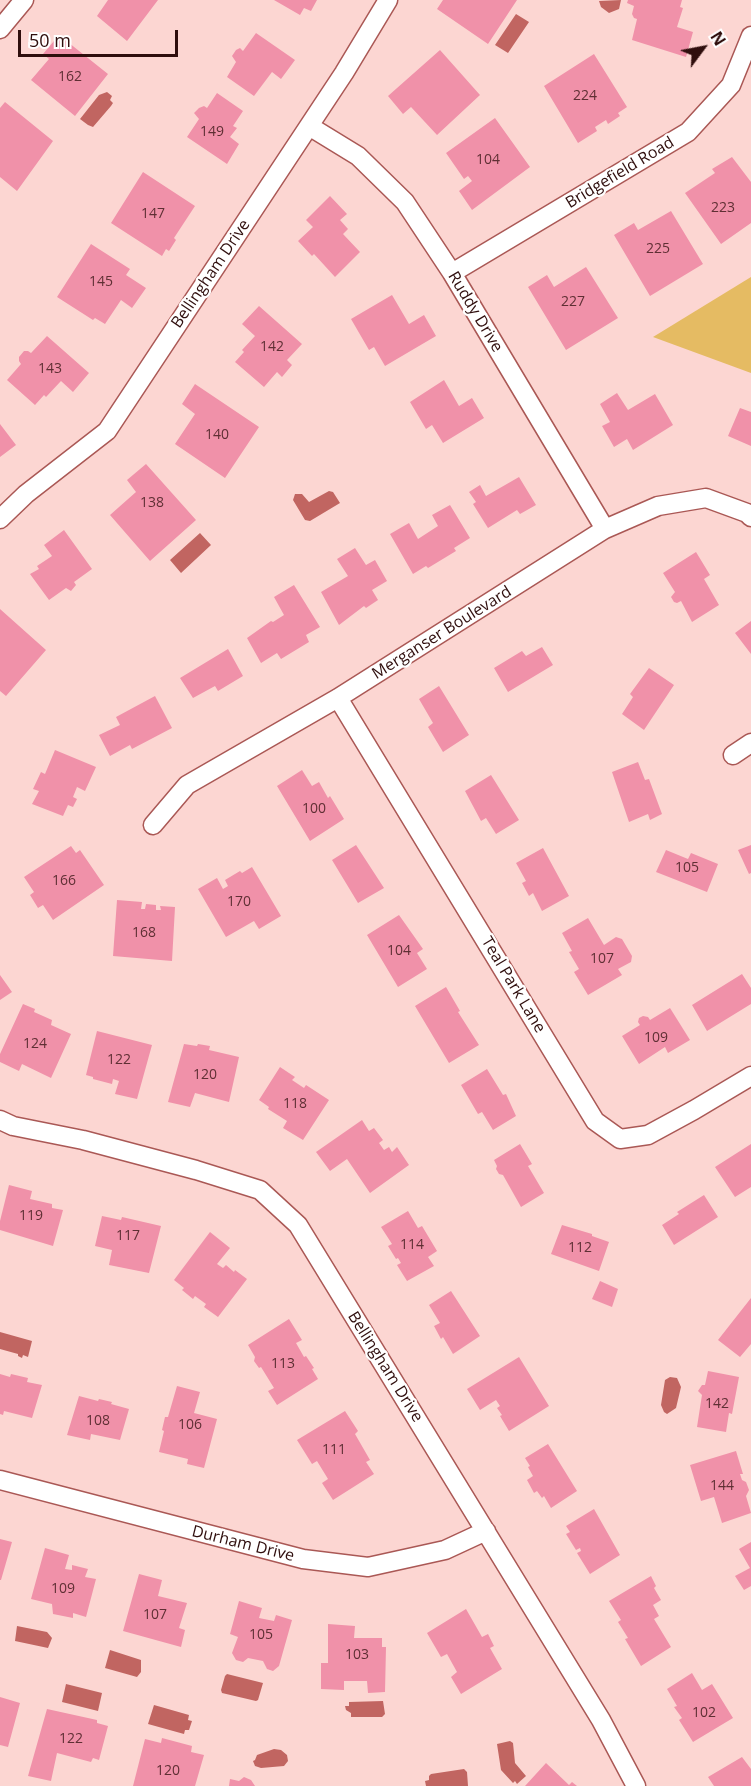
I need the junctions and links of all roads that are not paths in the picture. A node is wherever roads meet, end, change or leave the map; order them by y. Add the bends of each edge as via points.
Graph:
1 (24, 0) edge
2 (388, 0) edge
3 (0, 29) edge
4 (751, 36) edge
5 (309, 126) junction
6 (452, 273) junction
7 (751, 516) edge
8 (0, 519) edge
9 (605, 529) junction
10 (338, 698) junction
11 (751, 743) edge
12 (733, 755) dead end
13 (153, 825) dead end
14 (751, 1076) edge
15 (0, 1120) edge
16 (0, 1480) edge
17 (486, 1531) junction
18 (636, 1786) edge

1 - 3 street
2 - 5 street, Bellingham Drive
4 - 6 street, Bridgefield Road via 731,85 688,132
5 - 6 street, Ruddy Drive via 358,156 405,202
5 - 8 street, Bellingham Drive via 107,431
6 - 9 street, Ruddy Drive
7 - 9 street, Merganser Boulevard via 706,498 657,506
9 - 10 street, Merganser Boulevard
10 - 13 street, Merganser Boulevard via 187,785
10 - 14 street, Teal Park Lane via 595,1121 620,1139 648,1135
11 - 12 street
15 - 17 street, Bellingham Drive via 260,1190 298,1225
16 - 17 street, Durham Drive via 293,1556 368,1567 445,1550
17 - 18 street, Bellingham Drive via 601,1720

